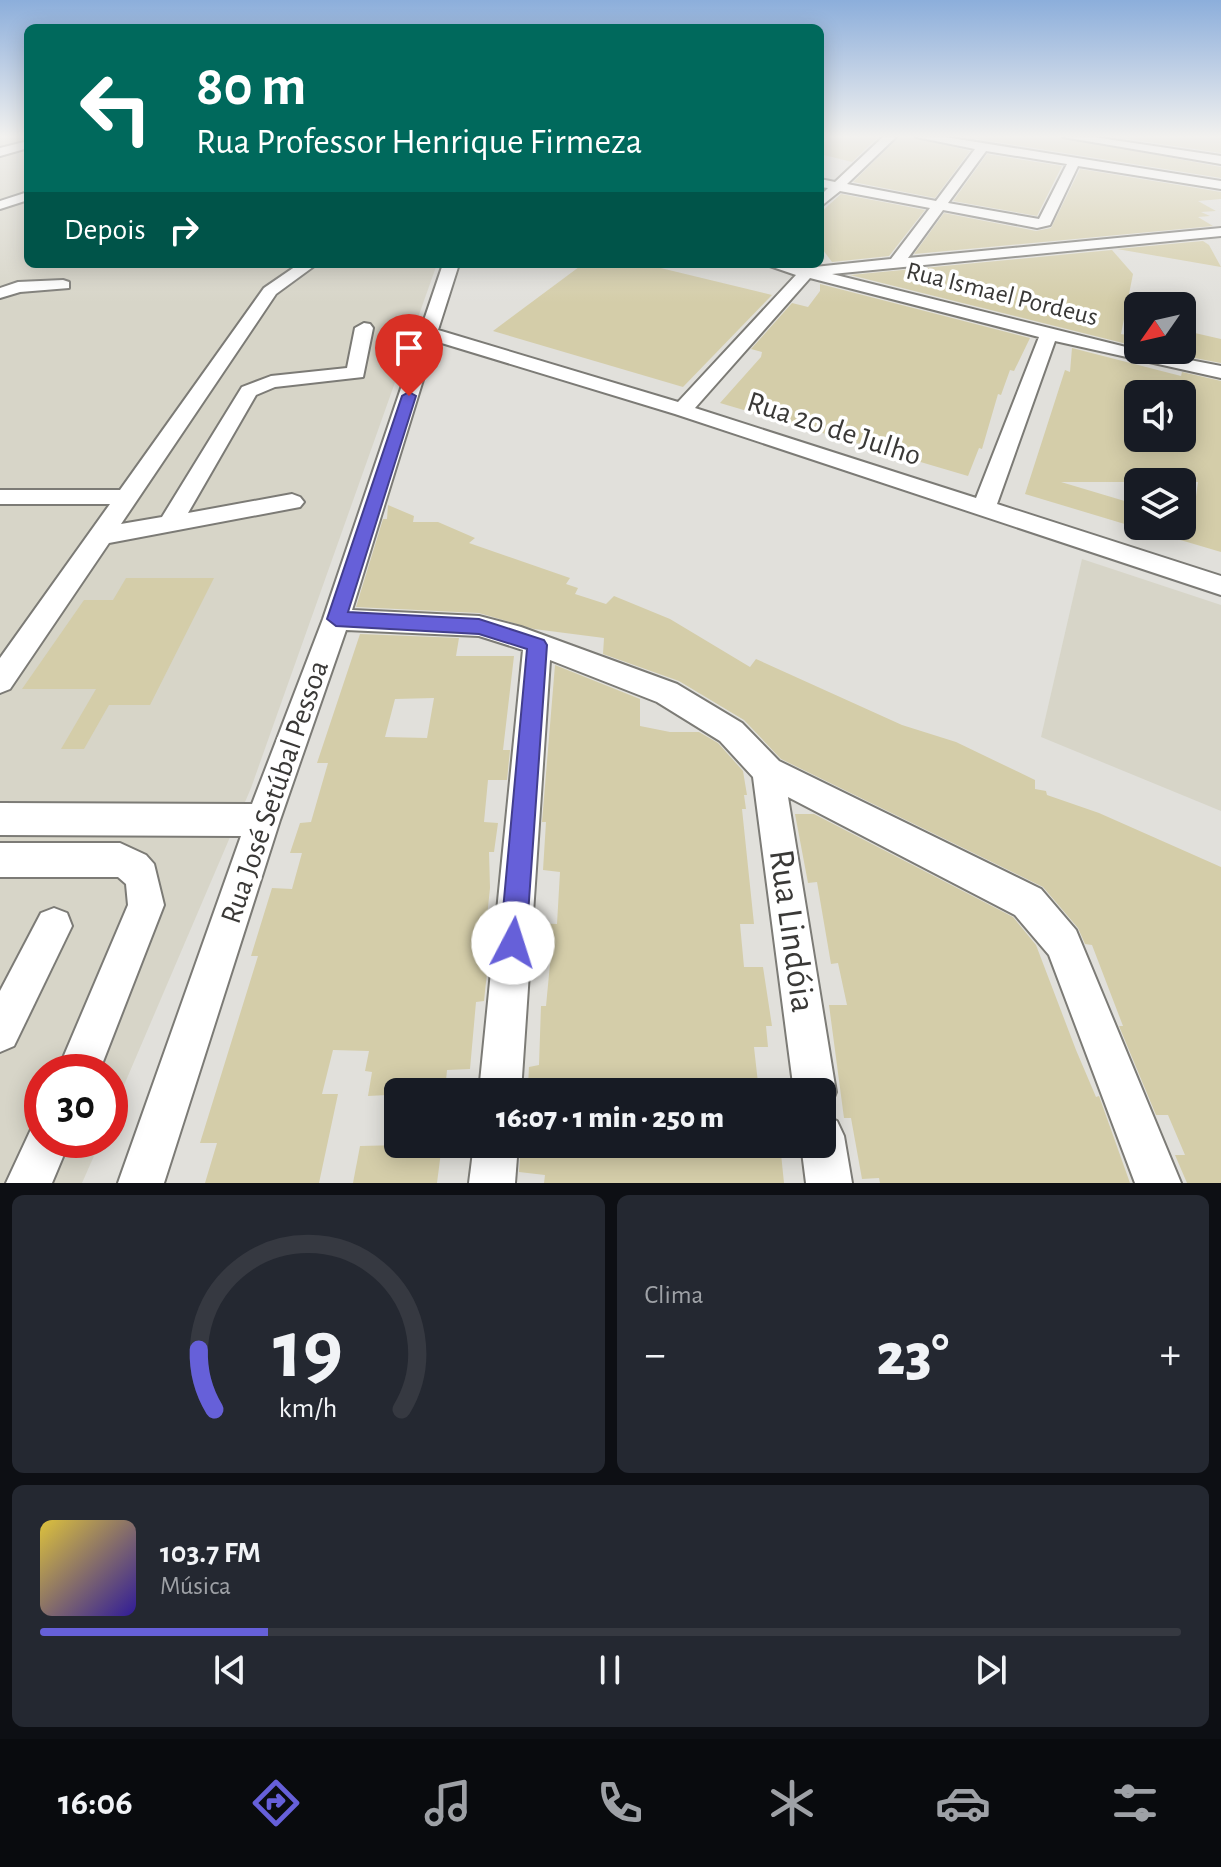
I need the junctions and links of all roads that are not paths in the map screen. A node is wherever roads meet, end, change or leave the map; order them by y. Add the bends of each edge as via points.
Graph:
1 (866, 192) edge
2 (947, 192) edge
3 (1056, 192) edge
4 (24, 197) edge
5 (0, 205) edge
6 (937, 205) junction
7 (1221, 232) edge
8 (896, 263) junction
9 (303, 268) edge
10 (450, 268) edge
11 (790, 268) edge
12 (807, 272) junction
13 (63, 285) dead end
14 (0, 293) edge
15 (364, 328) dead end
16 (428, 333) junction
17 (1049, 334) junction
18 (1221, 372) edge
19 (682, 410) junction
20 (0, 497) edge
21 (127, 497) junction
22 (292, 502) dead end
23 (983, 510) junction
24 (170, 523) junction
25 (101, 536) junction
26 (1221, 586) edge
27 (336, 619) junction
28 (537, 645) junction
29 (0, 681) edge
30 (768, 771) junction
31 (0, 819) edge
32 (263, 820) junction
33 (0, 860) edge
34 (54, 926) dead end
35 (0, 1032) edge
36 (85, 1054) edge
37 (501, 1078) edge
38 (813, 1078) edge
39 (40, 1158) edge
40 (495, 1158) edge
41 (825, 1158) edge
42 (29, 1183) edge
43 (141, 1183) edge
44 (492, 1183) edge
45 (829, 1183) edge
46 (1158, 1183) edge

1 - 6 street
2 - 6 street
3 - 6 street via 1045,222 1032,224
4 - 5 street
6 - 8 street
7 - 8 street
8 - 12 street
9 - 21 street via 270,291
10 - 16 street, Rua José Setúbal Pessoa
11 - 12 street, Rua Ismael Pordeus
12 - 17 street, Rua Ismael Pordeus
12 - 19 street
13 - 14 street
15 - 24 street via 356,373 271,382 249,391
16 - 19 street, Rua 20 de Julho
16 - 27 street, Rua José Setúbal Pessoa
17 - 18 street, Rua Ismael Pordeus
17 - 23 street
19 - 23 street, Rua 20 de Julho
20 - 21 street
21 - 25 street
22 - 24 street
23 - 26 street, Rua 20 de Julho
24 - 25 street
25 - 29 street
27 - 28 street via 479,626
27 - 32 street, Rua José Setúbal Pessoa
28 - 30 street via 667,693 731,732
28 - 37 street
30 - 38 street, Rua Lindóia
30 - 46 street via 1028,902 1063,943
31 - 32 street
32 - 43 street, Rua José Setúbal Pessoa
33 - 36 street via 120,860 137,865 145,879 146,905
34 - 35 street
39 - 42 street
40 - 44 street
41 - 45 street

